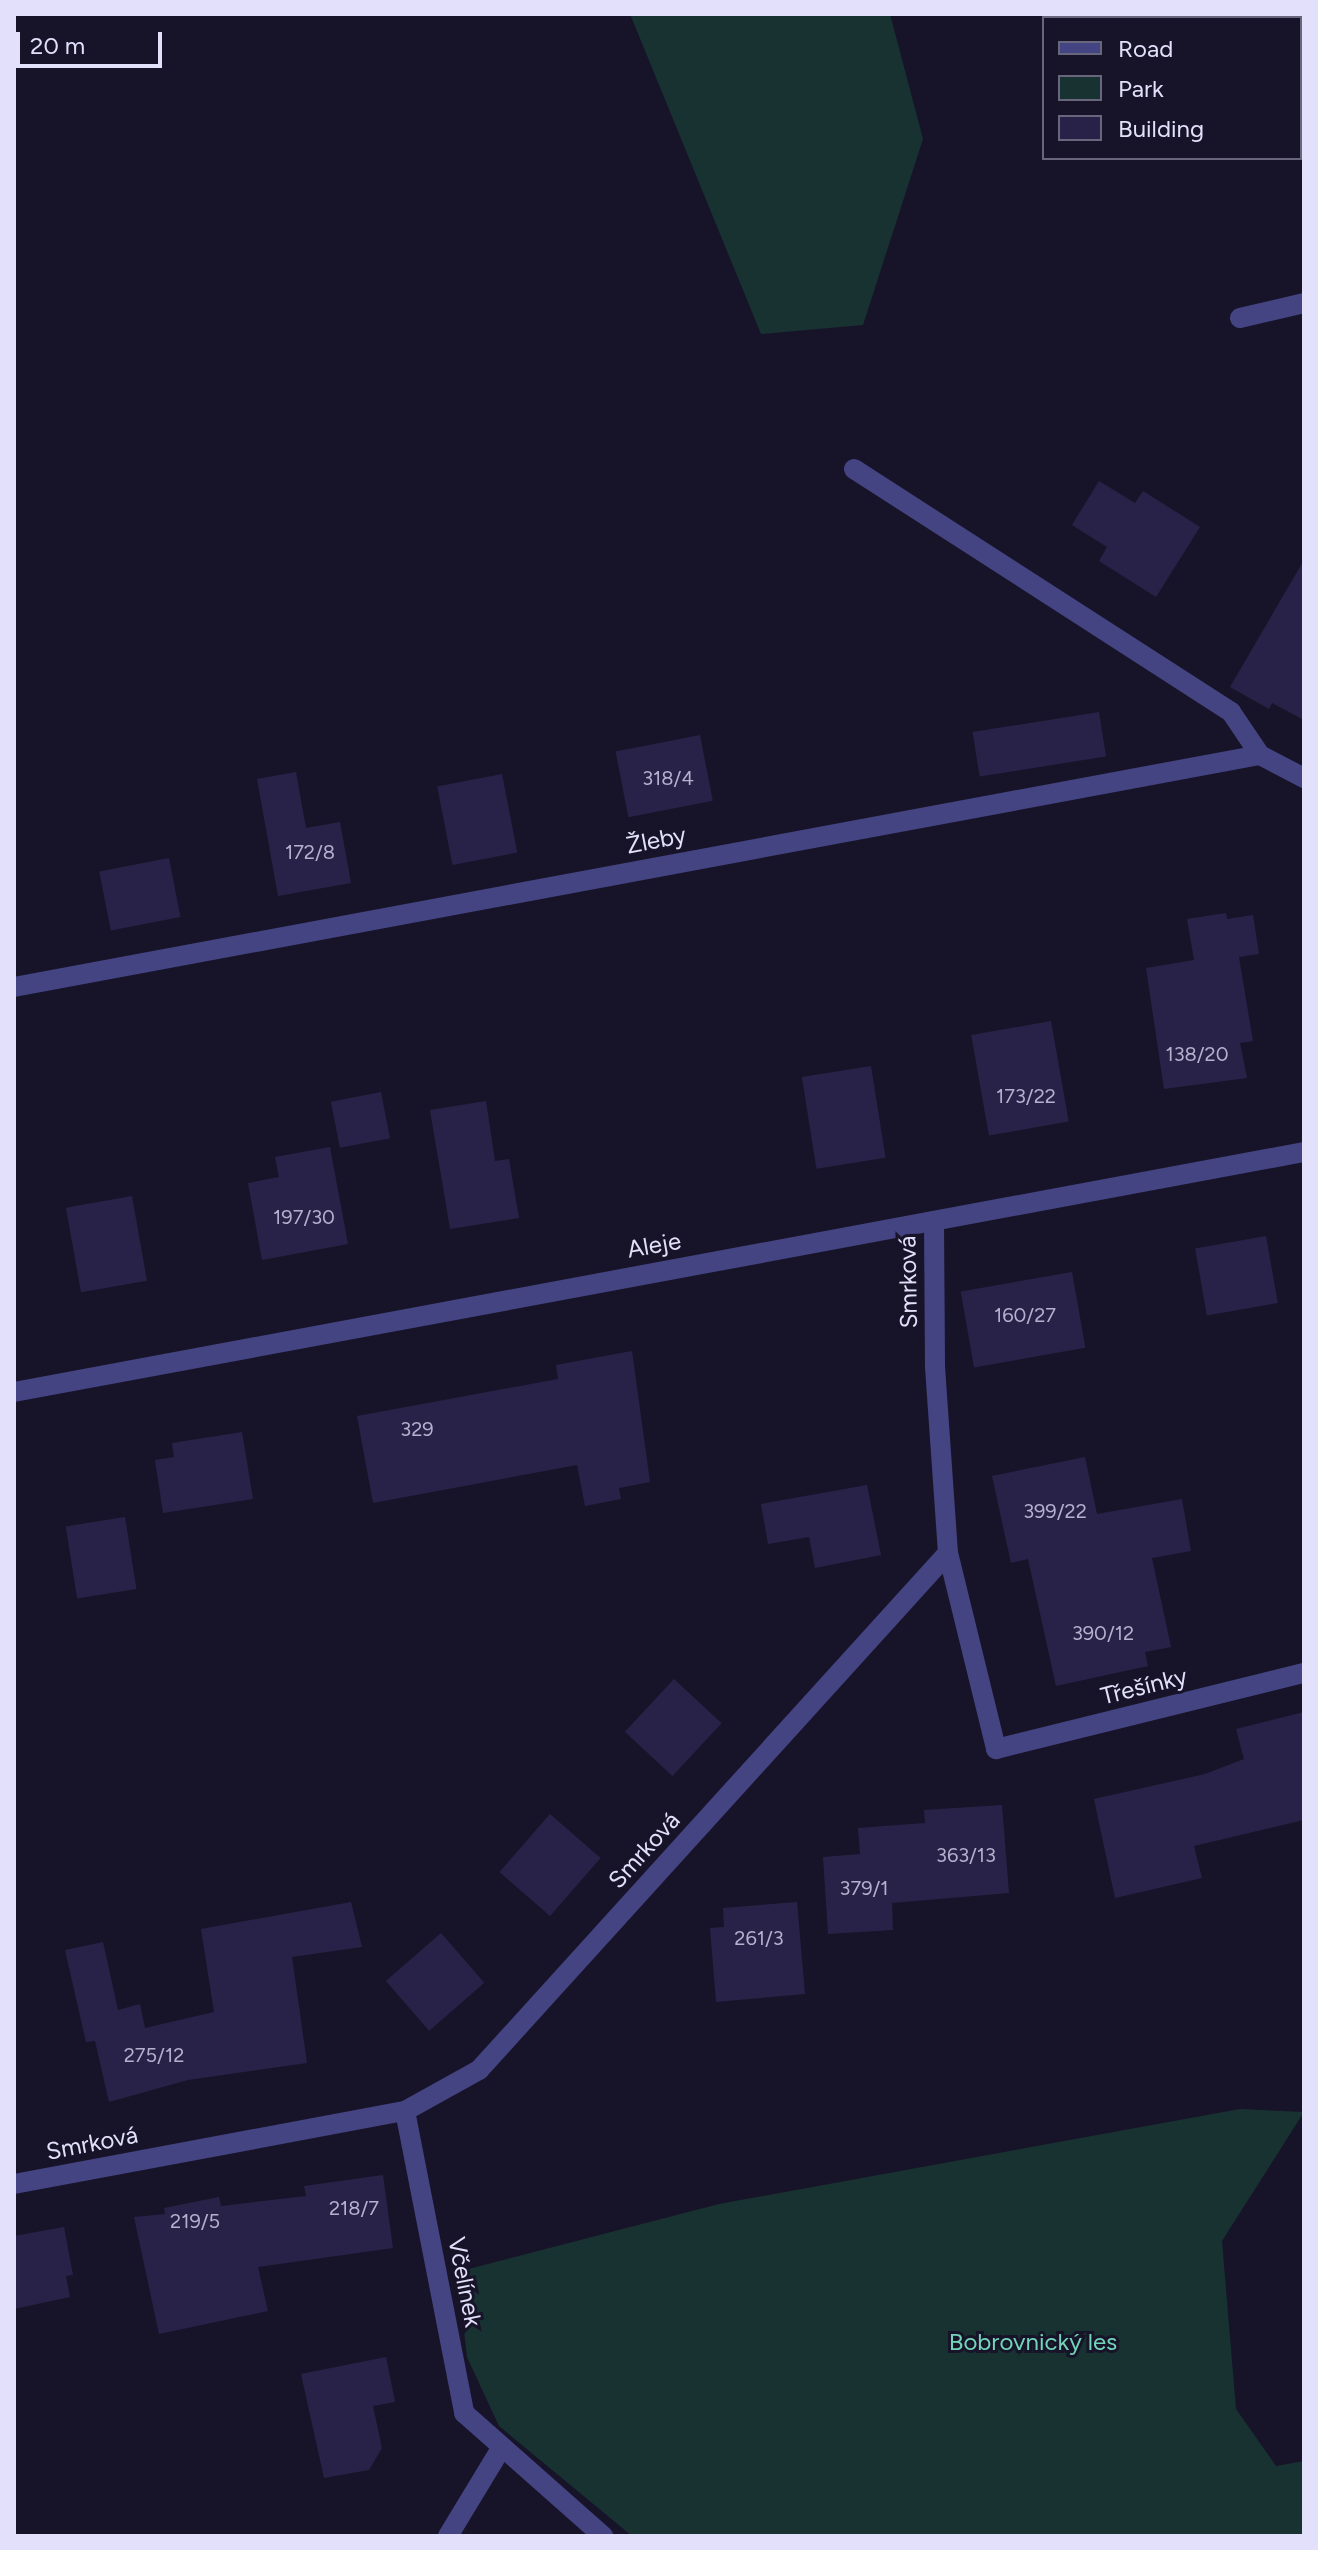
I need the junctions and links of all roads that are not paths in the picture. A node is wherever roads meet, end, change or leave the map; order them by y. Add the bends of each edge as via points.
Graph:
1 (1304, 303) edge
2 (1240, 318) dead end
3 (854, 469) dead end
4 (1260, 755) junction
5 (1304, 778) edge
6 (14, 987) edge
7 (1304, 1152) edge
8 (934, 1221) junction
9 (14, 1392) edge
10 (948, 1553) junction
11 (1304, 1673) edge
12 (405, 2111) junction
13 (14, 2184) edge
14 (500, 2450) junction
15 (448, 2536) edge
16 (603, 2536) edge

1 - 2 street
3 - 4 street via 1231,712
4 - 5 street
4 - 6 street, Žleby
7 - 8 street, Aleje
8 - 9 street, Aleje
8 - 10 street, Smrková via 935,1365
10 - 11 street, Třešínky via 996,1749
10 - 12 street, Smrková via 479,2070
12 - 13 street, Smrková
12 - 14 street, Včelínek via 464,2413
14 - 15 street
14 - 16 street, Včelínek

